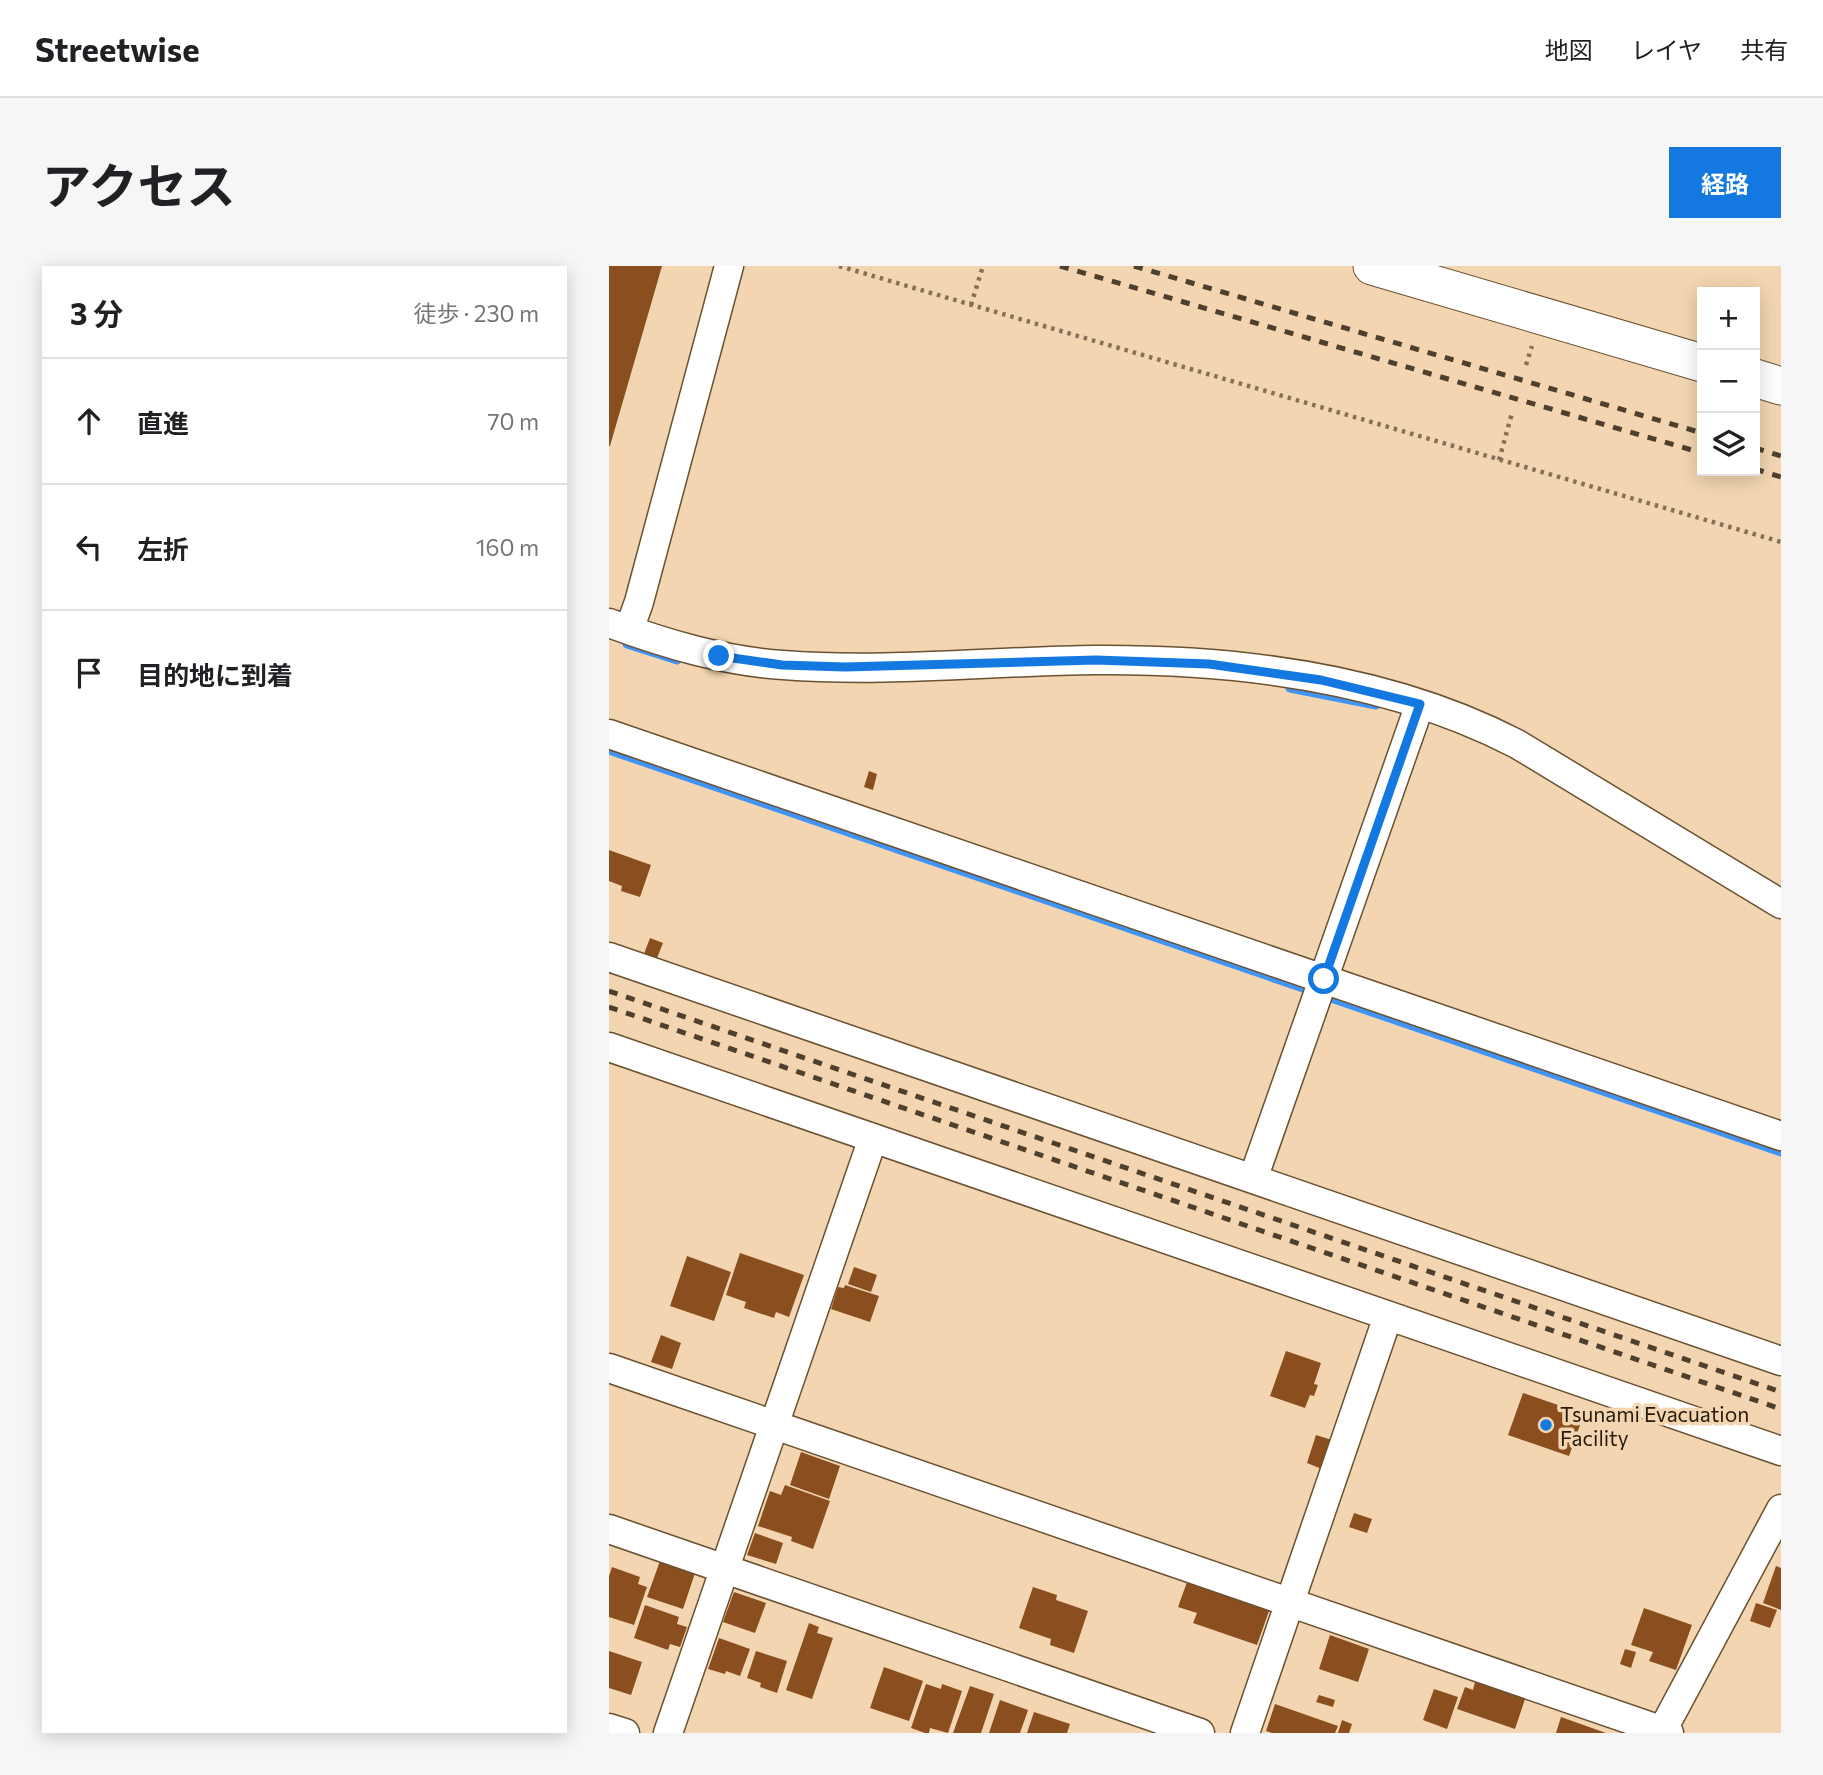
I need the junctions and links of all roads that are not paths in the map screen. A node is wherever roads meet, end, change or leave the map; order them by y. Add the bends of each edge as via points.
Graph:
1 (729, 266) edge
2 (1372, 266) edge
3 (1697, 362) edge
4 (1760, 380) edge
5 (1781, 386) edge
6 (619, 627) edge
7 (1420, 704) junction
8 (609, 734) edge
9 (1781, 904) edge
10 (609, 957) edge
11 (1324, 979) junction
12 (609, 1047) edge
13 (1781, 1136) edge
14 (873, 1138) junction
15 (1253, 1178) junction
16 (1388, 1316) junction
17 (1781, 1361) edge
18 (609, 1368) edge
19 (774, 1425) junction
20 (1781, 1451) edge
21 (1781, 1508) edge
22 (609, 1529) edge
23 (725, 1569) junction
24 (1290, 1602) junction
25 (609, 1728) edge
26 (1664, 1732) edge
27 (625, 1733) edge
28 (668, 1733) edge
29 (1200, 1733) edge
30 (1245, 1733) edge

1 - 6 street via 639,602
2 - 3 street
4 - 5 street
6 - 7 street via 719,656 782,665 1096,660 1209,664 1321,680
7 - 9 street via 1461,717 1517,744
7 - 11 street
8 - 11 street
10 - 15 street
11 - 13 street
11 - 15 street
12 - 14 street
14 - 16 street
14 - 19 street
15 - 17 street
16 - 20 street
16 - 24 street
18 - 19 street
19 - 23 street
19 - 24 street
21 - 26 street
22 - 23 street
23 - 28 street
23 - 29 street
24 - 26 street
24 - 30 street
25 - 27 street

